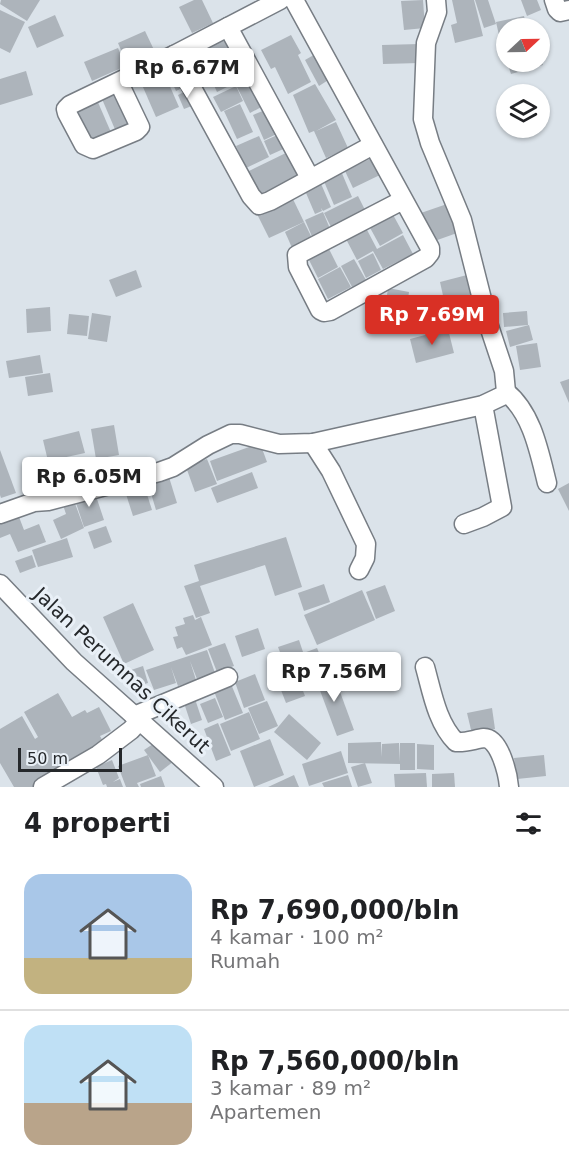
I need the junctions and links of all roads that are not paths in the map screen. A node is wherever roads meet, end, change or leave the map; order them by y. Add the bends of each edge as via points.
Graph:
1 (280, 0) edge
2 (294, 0) edge
3 (436, 0) edge
4 (554, 0) edge
5 (569, 10) edge
6 (228, 27) junction
7 (174, 56) junction
8 (118, 83) dead end
9 (373, 145) junction
10 (310, 178) junction
11 (403, 200) junction
12 (506, 392) junction
13 (483, 405) junction
14 (313, 443) junction
15 (547, 483) dead end
16 (0, 514) edge
17 (464, 524) dead end
18 (359, 570) dead end
19 (0, 584) edge
20 (425, 667) dead end
21 (228, 677) dead end
22 (137, 718) junction
23 (43, 787) edge
24 (214, 787) edge
25 (509, 787) edge

1 - 6 street
2 - 9 street
3 - 12 street via 437,12 426,44 423,119 462,219 504,371
4 - 5 street via 560,12
6 - 7 street
6 - 10 street
7 - 8 street
7 - 10 street via 255,202 263,205
9 - 10 street
9 - 11 street
11 - 11 street via 428,244 428,256 330,310 320,310 298,267 297,255
12 - 13 street
12 - 15 street via 526,416
13 - 14 street
13 - 17 street via 502,507
14 - 16 street via 279,444 231,434 159,472
14 - 18 street via 366,544
19 - 22 street, Jalan Perumnas Cikerut via 74,662
20 - 25 street via 450,737 461,743 491,740 500,751
21 - 22 street
22 - 23 street via 118,741
22 - 24 street, Jalan Perumnas Cikerut

